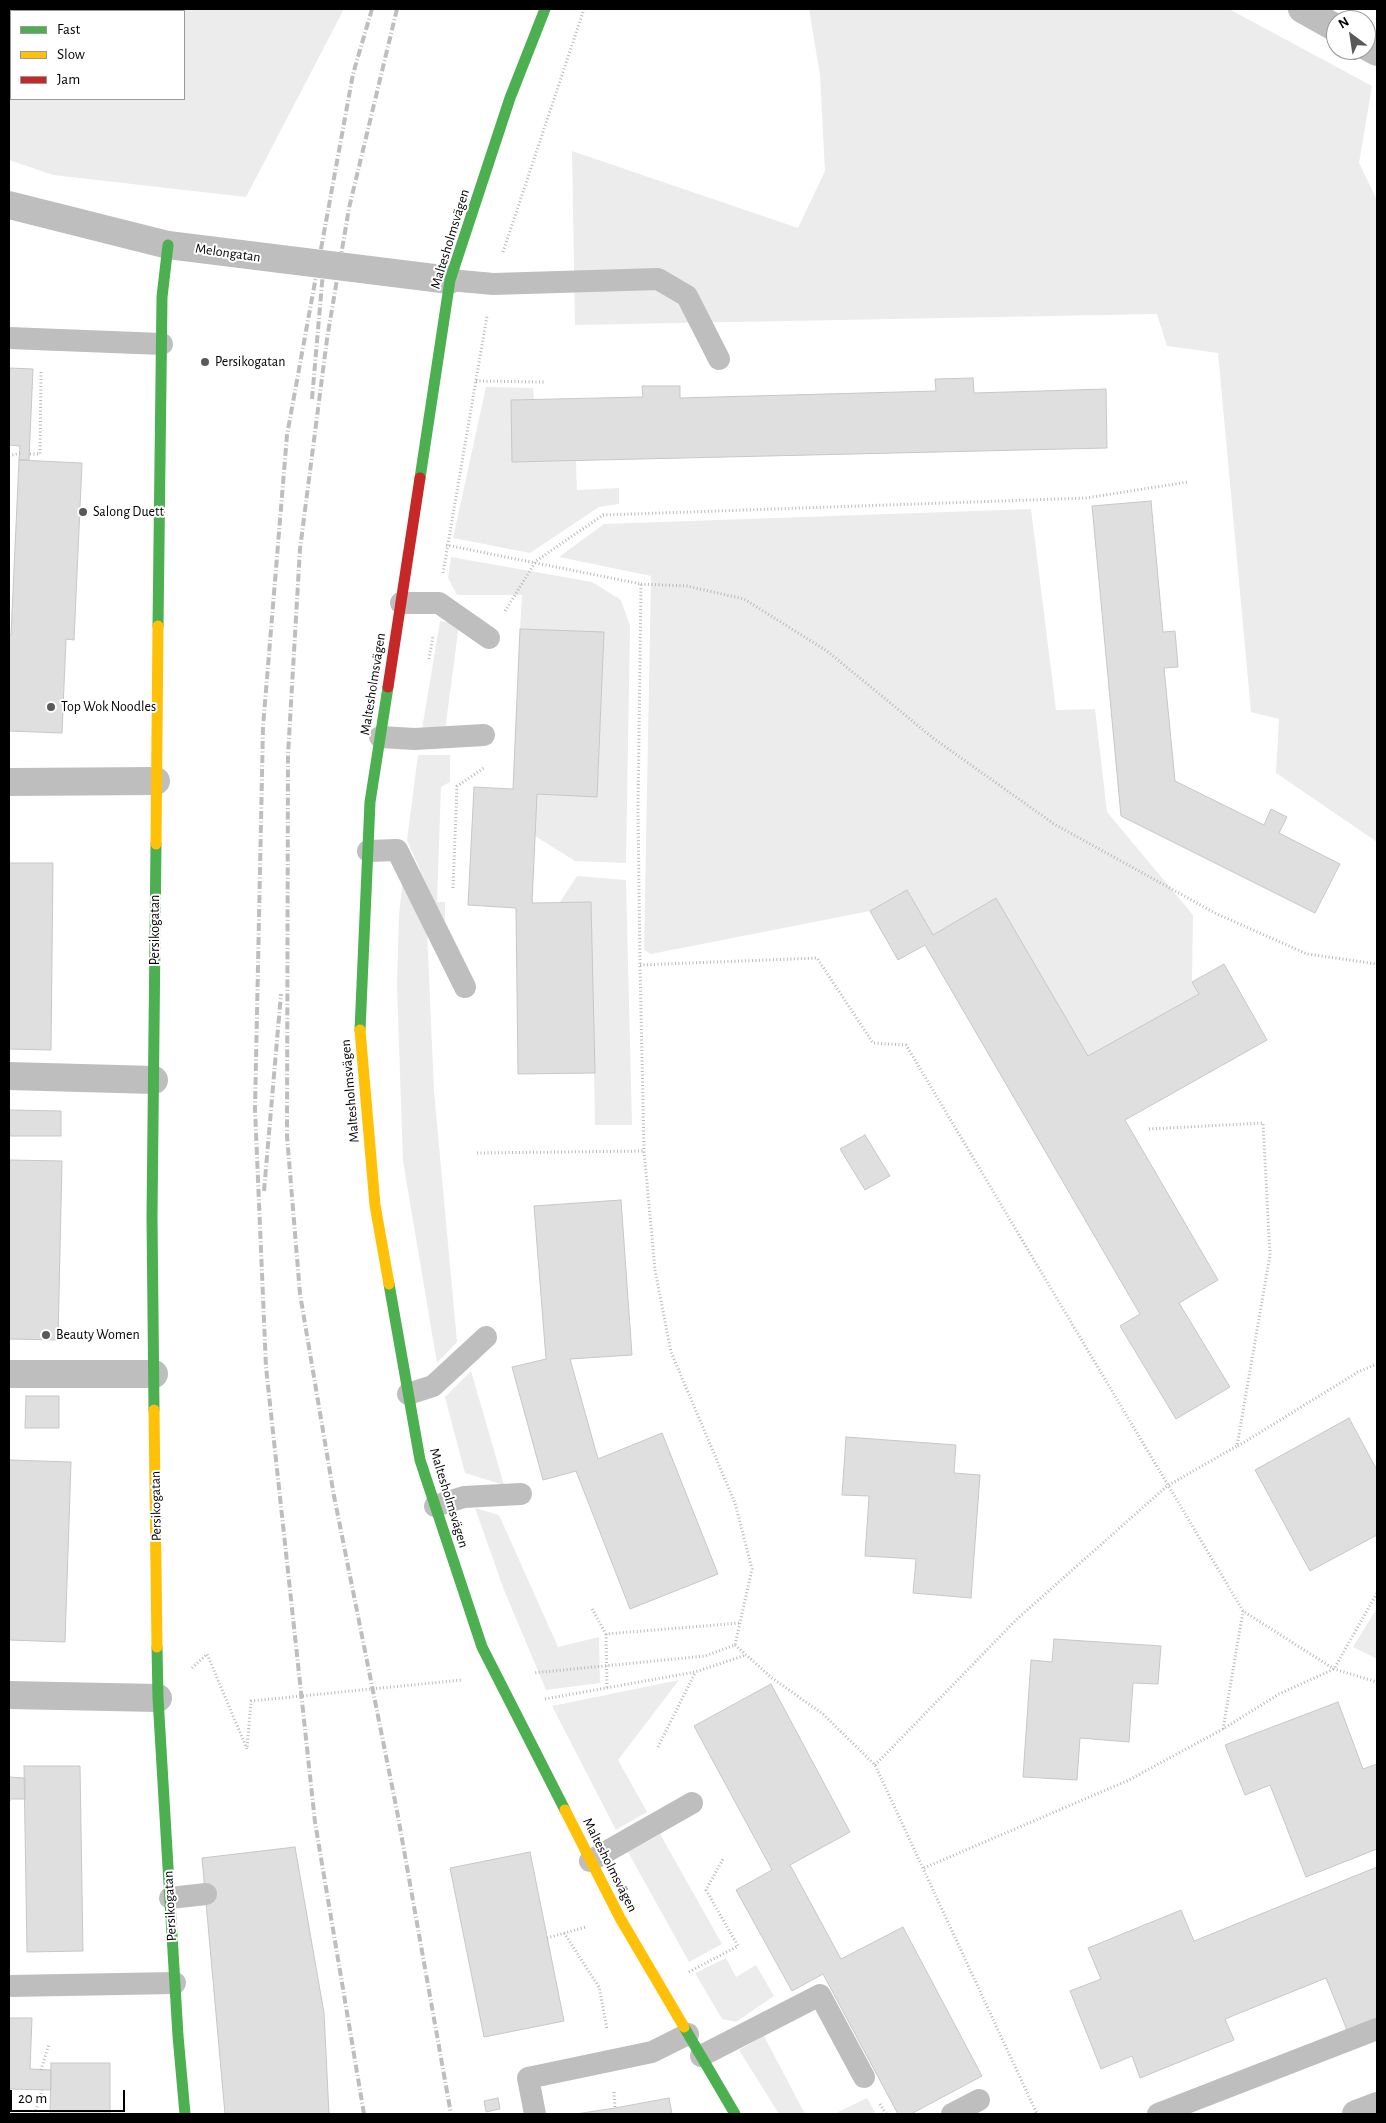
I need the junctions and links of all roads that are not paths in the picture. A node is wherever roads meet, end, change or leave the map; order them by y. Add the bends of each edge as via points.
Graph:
1 (545, 9) edge
2 (1302, 9) edge
3 (1326, 22) edge
4 (9, 205) edge
5 (168, 244) junction
6 (450, 280) junction
7 (9, 338) edge
8 (162, 344) junction
9 (719, 359) dead end
10 (401, 603) junction
11 (489, 638) road end
12 (484, 735) dead end
13 (380, 736) junction
14 (156, 781) junction
15 (9, 782) edge
16 (368, 851) junction
17 (465, 987) dead end
18 (9, 1076) edge
19 (154, 1080) junction
20 (486, 1337) dead end
21 (9, 1374) edge
22 (154, 1374) junction
23 (408, 1394) junction
24 (520, 1494) dead end
25 (435, 1506) junction
26 (9, 1695) edge
27 (158, 1698) junction
28 (692, 1803) dead end
29 (590, 1860) junction
30 (206, 1894) dead end
31 (170, 1898) junction
32 (174, 1983) junction
33 (9, 1986) edge
34 (1377, 2030) edge
35 (688, 2034) junction
36 (701, 2056) junction
37 (864, 2076) dead end
38 (979, 2100) dead end
39 (1377, 2106) edge
40 (185, 2114) edge
41 (535, 2114) edge
42 (735, 2114) edge
43 (952, 2114) edge
44 (1158, 2114) edge
45 (1356, 2114) edge

1 - 6 street, Maltesholmsvägen via 510,98
2 - 3 street
4 - 5 street, Melongatan
5 - 6 street, Melongatan
5 - 8 street, Persikogatan via 162,297
6 - 9 lane via 493,284 658,279 688,296
6 - 10 street, Maltesholmsvägen
7 - 8 lane
8 - 14 street, Persikogatan
10 - 11 lane via 439,603
10 - 13 street, Maltesholmsvägen
12 - 13 lane via 415,739
13 - 16 street, Maltesholmsvägen via 370,802
14 - 15 street
14 - 19 street, Persikogatan
16 - 17 lane via 397,850
16 - 23 street, Maltesholmsvägen via 359,1022 375,1205
18 - 19 street
19 - 22 street, Persikogatan
20 - 23 lane via 434,1386
21 - 22 street
22 - 27 street, Persikogatan
23 - 25 street, Maltesholmsvägen via 420,1460
24 - 25 lane via 464,1497
25 - 29 street, Maltesholmsvägen via 482,1647
26 - 27 street
27 - 31 street, Persikogatan
28 - 29 lane
29 - 35 street, Maltesholmsvägen
30 - 31 lane
31 - 32 street, Persikogatan
32 - 33 lane
32 - 40 street, Persikogatan
34 - 44 lane
35 - 36 street, Maltesholmsvägen
35 - 41 lane via 652,2052 528,2078
36 - 37 lane via 820,1995
36 - 42 street, Maltesholmsvägen
38 - 43 lane
39 - 45 street

